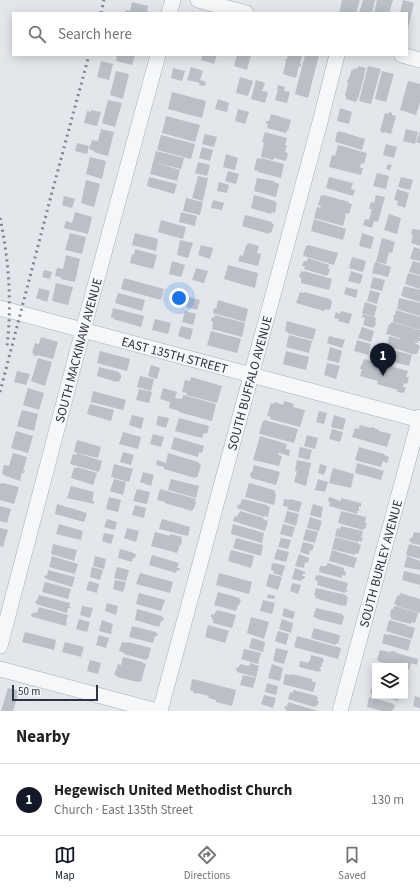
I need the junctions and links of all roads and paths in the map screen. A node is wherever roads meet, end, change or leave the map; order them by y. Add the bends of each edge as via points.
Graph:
1 (173, 0) edge
2 (198, 0) edge
3 (245, 8) edge
4 (169, 12) edge
5 (158, 56) edge
6 (337, 56) edge
7 (406, 56) edge
8 (420, 60) edge
9 (0, 308) edge
10 (83, 330) junction
11 (251, 374) junction
12 (420, 419) edge
13 (0, 646) edge
14 (0, 668) edge
15 (157, 711) edge
16 (160, 711) edge
17 (340, 711) edge

1 - 4 street
2 - 3 street
5 - 10 street, SOUTH MACKINAW AVENUE
6 - 11 street, SOUTH BUFFALO AVENUE
7 - 8 street
9 - 10 street, EAST 135TH STREET
10 - 11 street, EAST 135TH STREET
10 - 13 street, SOUTH MACKINAW AVENUE
11 - 12 street, EAST 135TH STREET
11 - 16 street, SOUTH BUFFALO AVENUE
12 - 17 street, SOUTH BURLEY AVENUE
14 - 15 street

